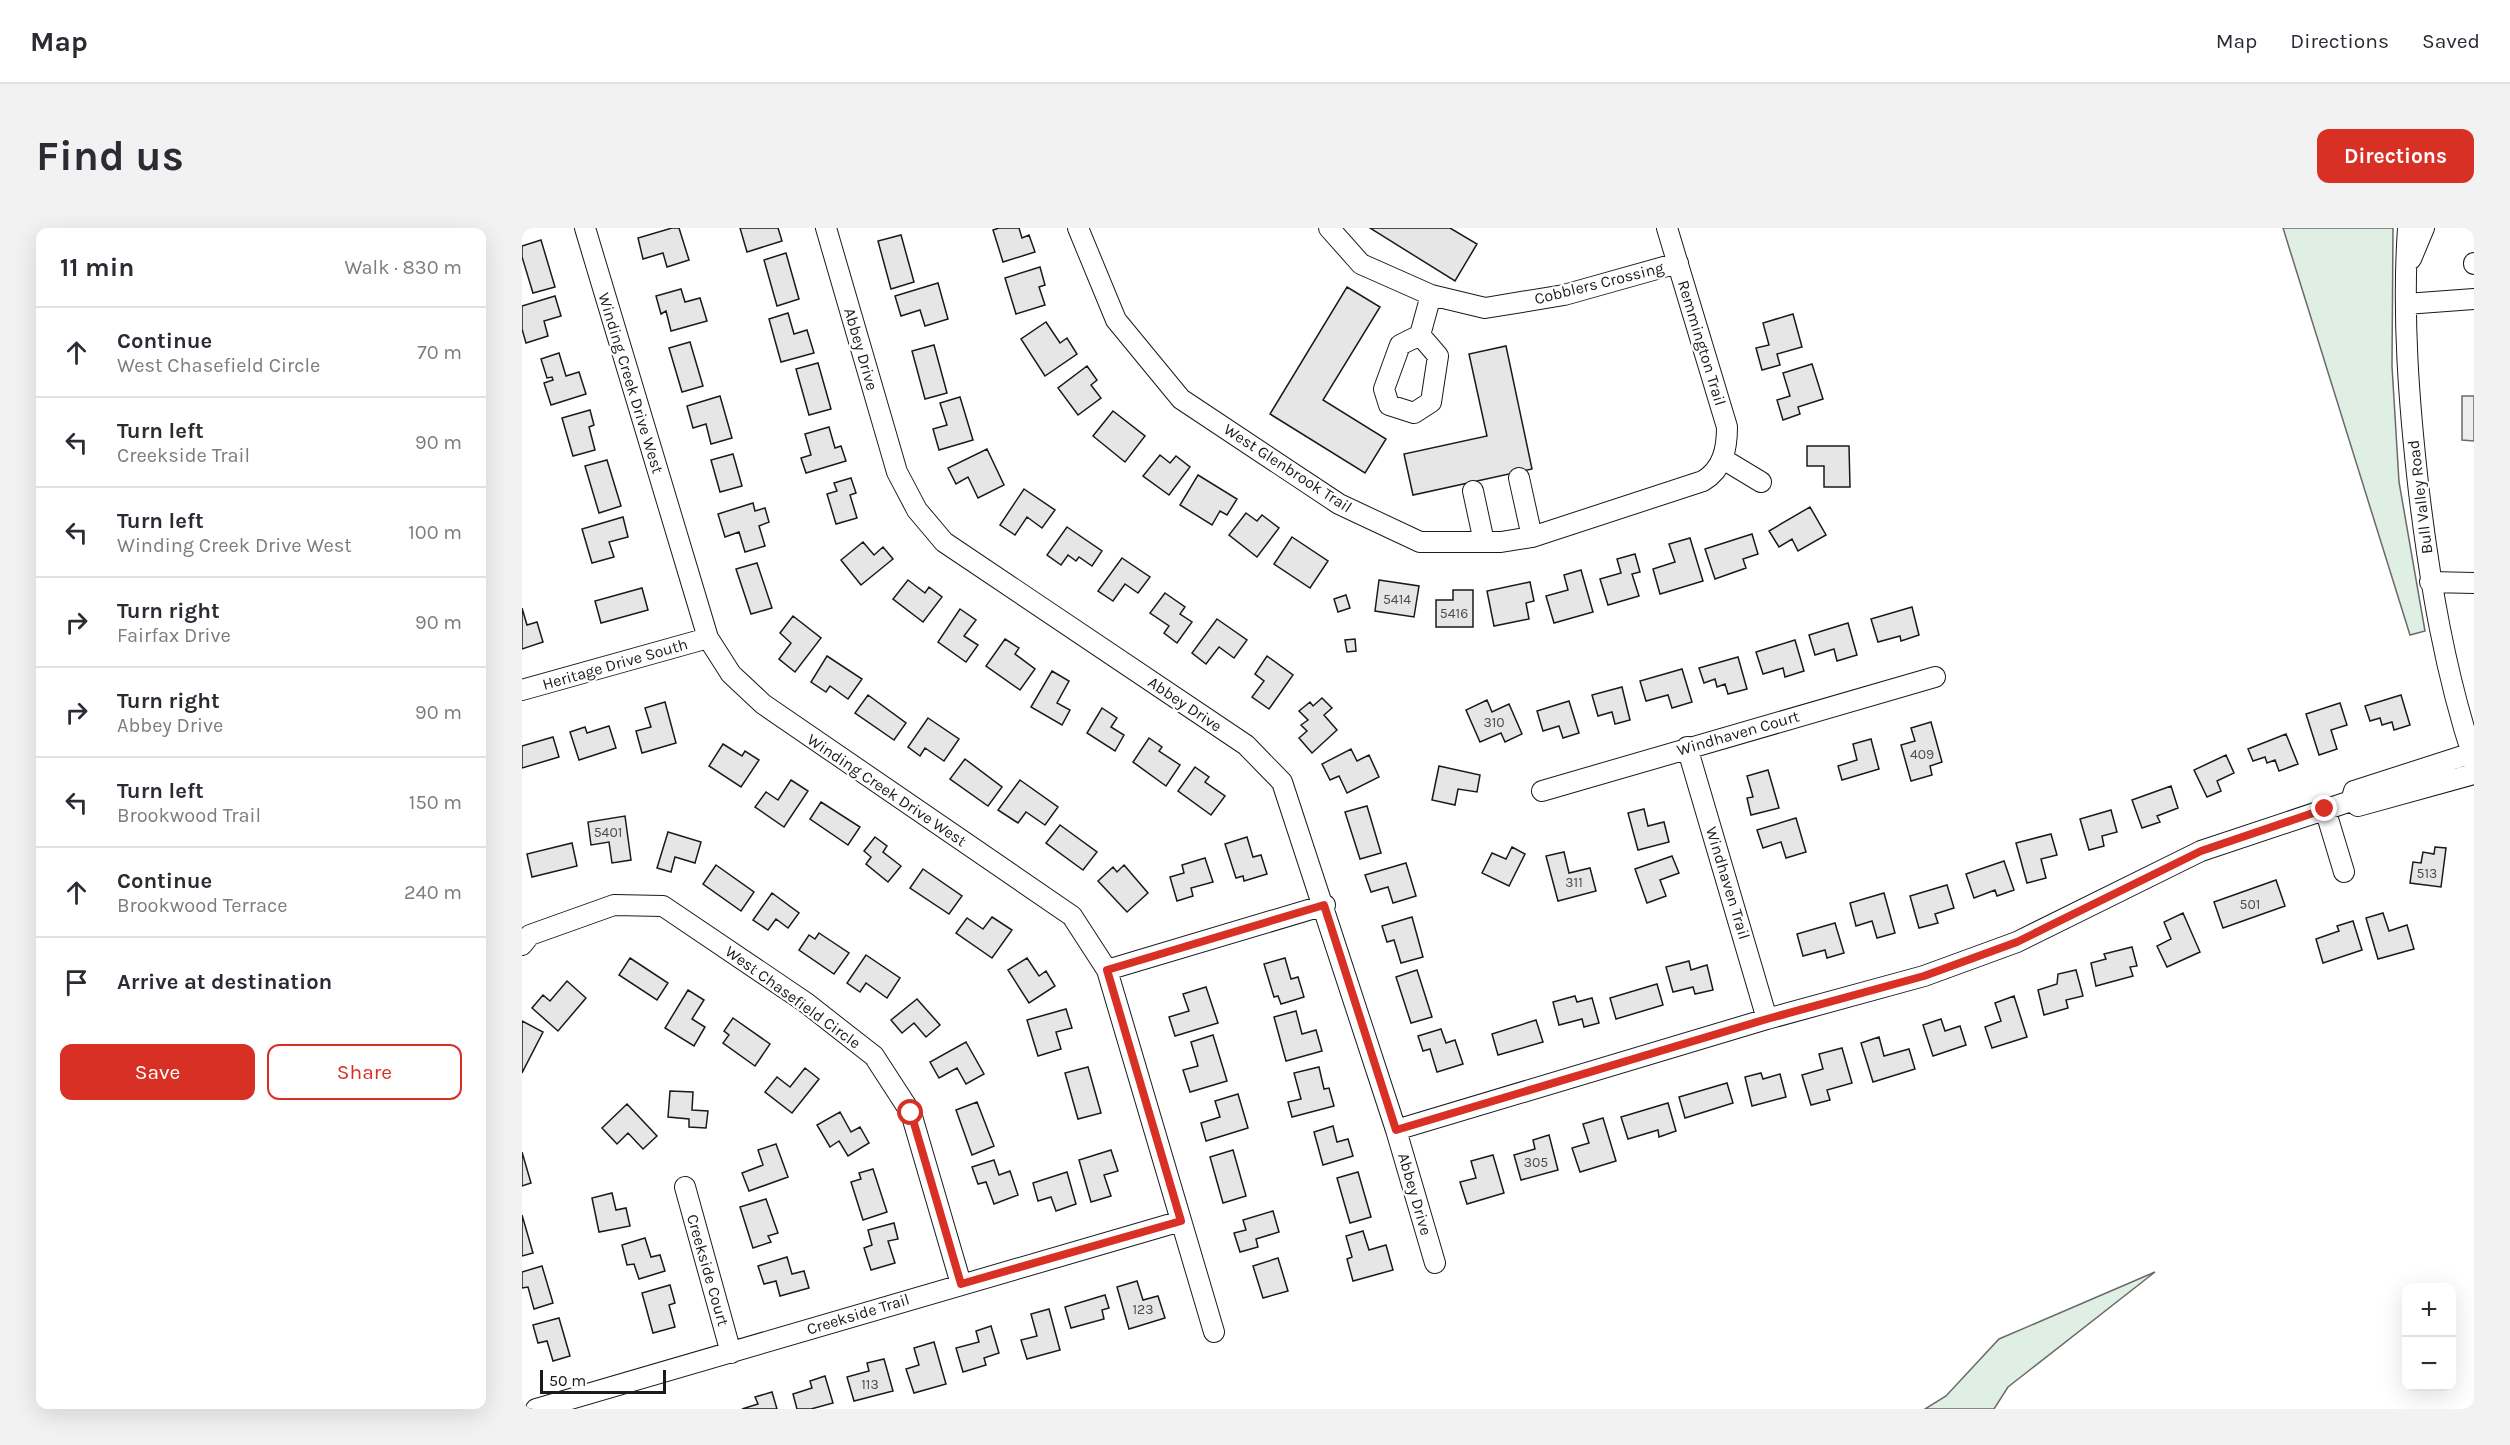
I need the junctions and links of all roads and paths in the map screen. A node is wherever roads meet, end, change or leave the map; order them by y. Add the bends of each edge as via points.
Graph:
1 (585, 228) edge
2 (826, 228) edge
3 (1078, 228) edge
4 (1329, 228) edge
5 (1667, 228) edge
6 (2408, 228) edge
7 (2424, 228) edge
8 (1678, 263) junction
9 (2405, 273) junction
10 (1431, 295) junction
11 (2474, 299) edge
12 (2406, 304) junction
13 (1420, 335) dead end
14 (1722, 459) junction
15 (1519, 478) dead end
16 (1761, 482) dead end
17 (1473, 491) dead end
18 (1532, 537) junction
19 (1484, 542) junction
20 (2430, 582) junction
21 (2474, 583) edge
22 (708, 638) junction
23 (1935, 677) dead end
24 (522, 690) edge
25 (1687, 747) junction
26 (2473, 757) edge
27 (2474, 774) edge
28 (1542, 791) dead end
29 (2350, 801) junction
30 (2325, 809) junction
31 (2344, 872) dead end
32 (1324, 905) junction
33 (522, 945) edge
34 (1107, 970) junction
35 (1767, 1019) junction
36 (1396, 1130) junction
37 (685, 1187) dead end
38 (1181, 1221) junction
39 (1435, 1263) dead end
40 (961, 1284) junction
41 (1214, 1332) dead end
42 (731, 1353) junction
43 (536, 1409) edge

1 - 22 street, Winding Creek Drive West
2 - 32 street, Abbey Drive via 897,472 917,510 944,542 1246,745 1282,782
3 - 19 street, West Glenbrook Trail via 1116,320 1181,399 1339,504 1420,542
4 - 10 street, Cobblers Crossing via 1361,264
5 - 8 street, Remmington Trail
6 - 9 street, Bull Valley Road
7 - 9 street
8 - 10 street, Cobblers Crossing via 1564,295 1485,308
8 - 14 street, Remmington Trail via 1727,427
9 - 12 street, Bull Valley Road
10 - 13 street
11 - 12 street
12 - 20 street, Bull Valley Road via 2411,422
14 - 16 street
14 - 18 street, West Glenbrook Trail via 1717,470 1703,481
15 - 18 street
17 - 19 street
18 - 19 street, West Glenbrook Trail
20 - 21 street
20 - 26 street, Bull Valley Road
22 - 24 street, Heritage Drive South
22 - 34 street, Winding Creek Drive West via 731,674 762,704 1072,916
23 - 25 street, Windhaven Court
25 - 28 street, Windhaven Court
25 - 35 street, Windhaven Trail
26 - 29 street via 2354,791
27 - 29 street via 2358,806
29 - 30 street
30 - 31 street
30 - 35 street via 2201,851 2017,942 1924,976
32 - 34 street
32 - 36 street, Abbey Drive
33 - 40 street, West Chasefield Circle via 530,936 614,905 663,906 805,1002 874,1056 911,1113
34 - 38 street, Winding Creek Drive West
35 - 36 street
36 - 39 street, Abbey Drive
37 - 42 street, Creekside Court
38 - 40 street, Creekside Trail
38 - 41 street, Winding Creek Drive West
40 - 42 street, Creekside Trail
42 - 43 street, Creekside Trail

